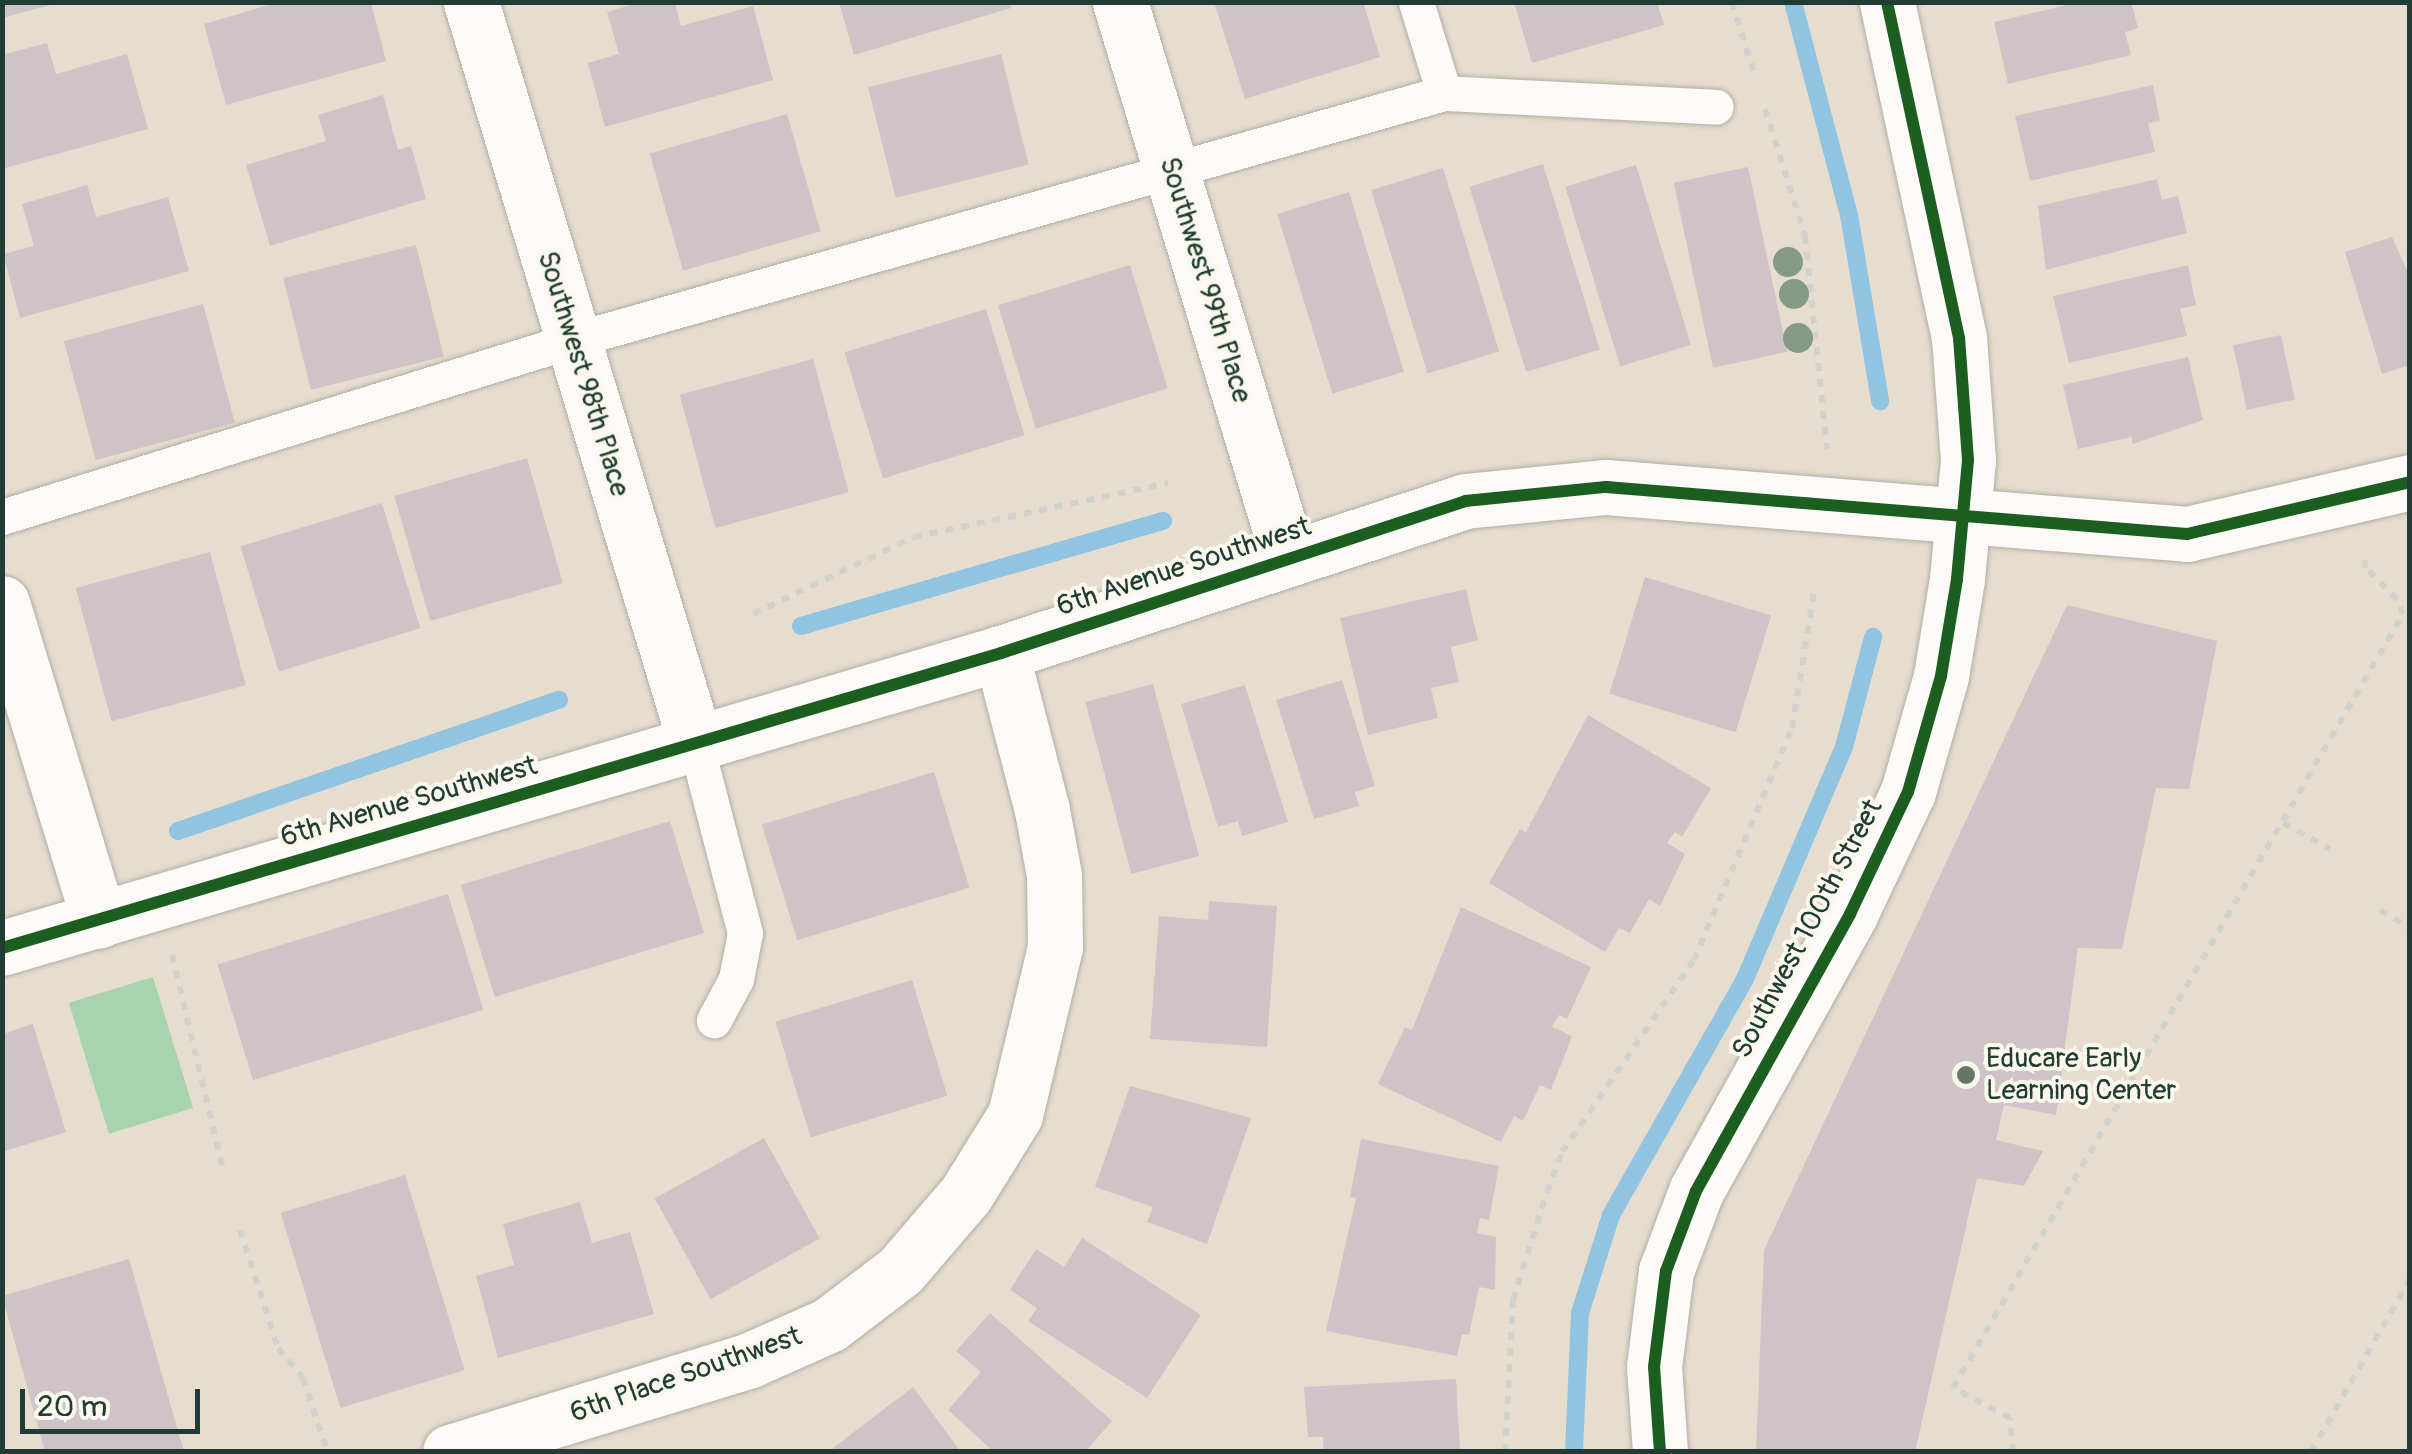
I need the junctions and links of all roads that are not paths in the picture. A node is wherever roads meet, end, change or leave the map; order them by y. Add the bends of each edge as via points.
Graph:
1 (471, 2) edge
2 (1120, 2) edge
3 (1416, 2) edge
4 (1887, 2) edge
5 (1444, 93) junction
6 (1716, 108) dead end
7 (1171, 166) junction
8 (573, 340) junction
9 (2410, 482) edge
10 (2, 517) edge
11 (1966, 517) junction
12 (1289, 559) junction
13 (2, 603) edge
14 (1001, 653) junction
15 (696, 745) junction
16 (99, 920) junction
17 (2, 948) edge
18 (714, 1020) dead end
19 (450, 1452) edge
20 (1660, 1452) edge

1 - 8 street, Southwest 98th Place
2 - 7 street, Southwest 99th Place
3 - 5 lane
4 - 11 street, Southwest 100th Street via 1959,338
5 - 6 lane
5 - 7 lane via 1250,151
7 - 8 lane
7 - 12 street, Southwest 99th Place
8 - 10 lane
8 - 15 street, Southwest 98th Place
9 - 11 street, 6th Avenue Southwest via 2187,534
11 - 12 street, 6th Avenue Southwest via 1606,488 1465,502
11 - 20 street, Southwest 100th Street via 1940,676 1908,792 1850,914 1696,1191 1666,1271 1654,1367
12 - 14 street, 6th Avenue Southwest
13 - 16 street
14 - 15 street, 6th Avenue Southwest
14 - 19 street, 6th Place Southwest via 1054,875 1055,947 1015,1114 966,1194 900,1271 829,1325 750,1360
15 - 16 street, 6th Avenue Southwest
15 - 18 lane via 745,933 736,979
16 - 17 street, 6th Avenue Southwest

